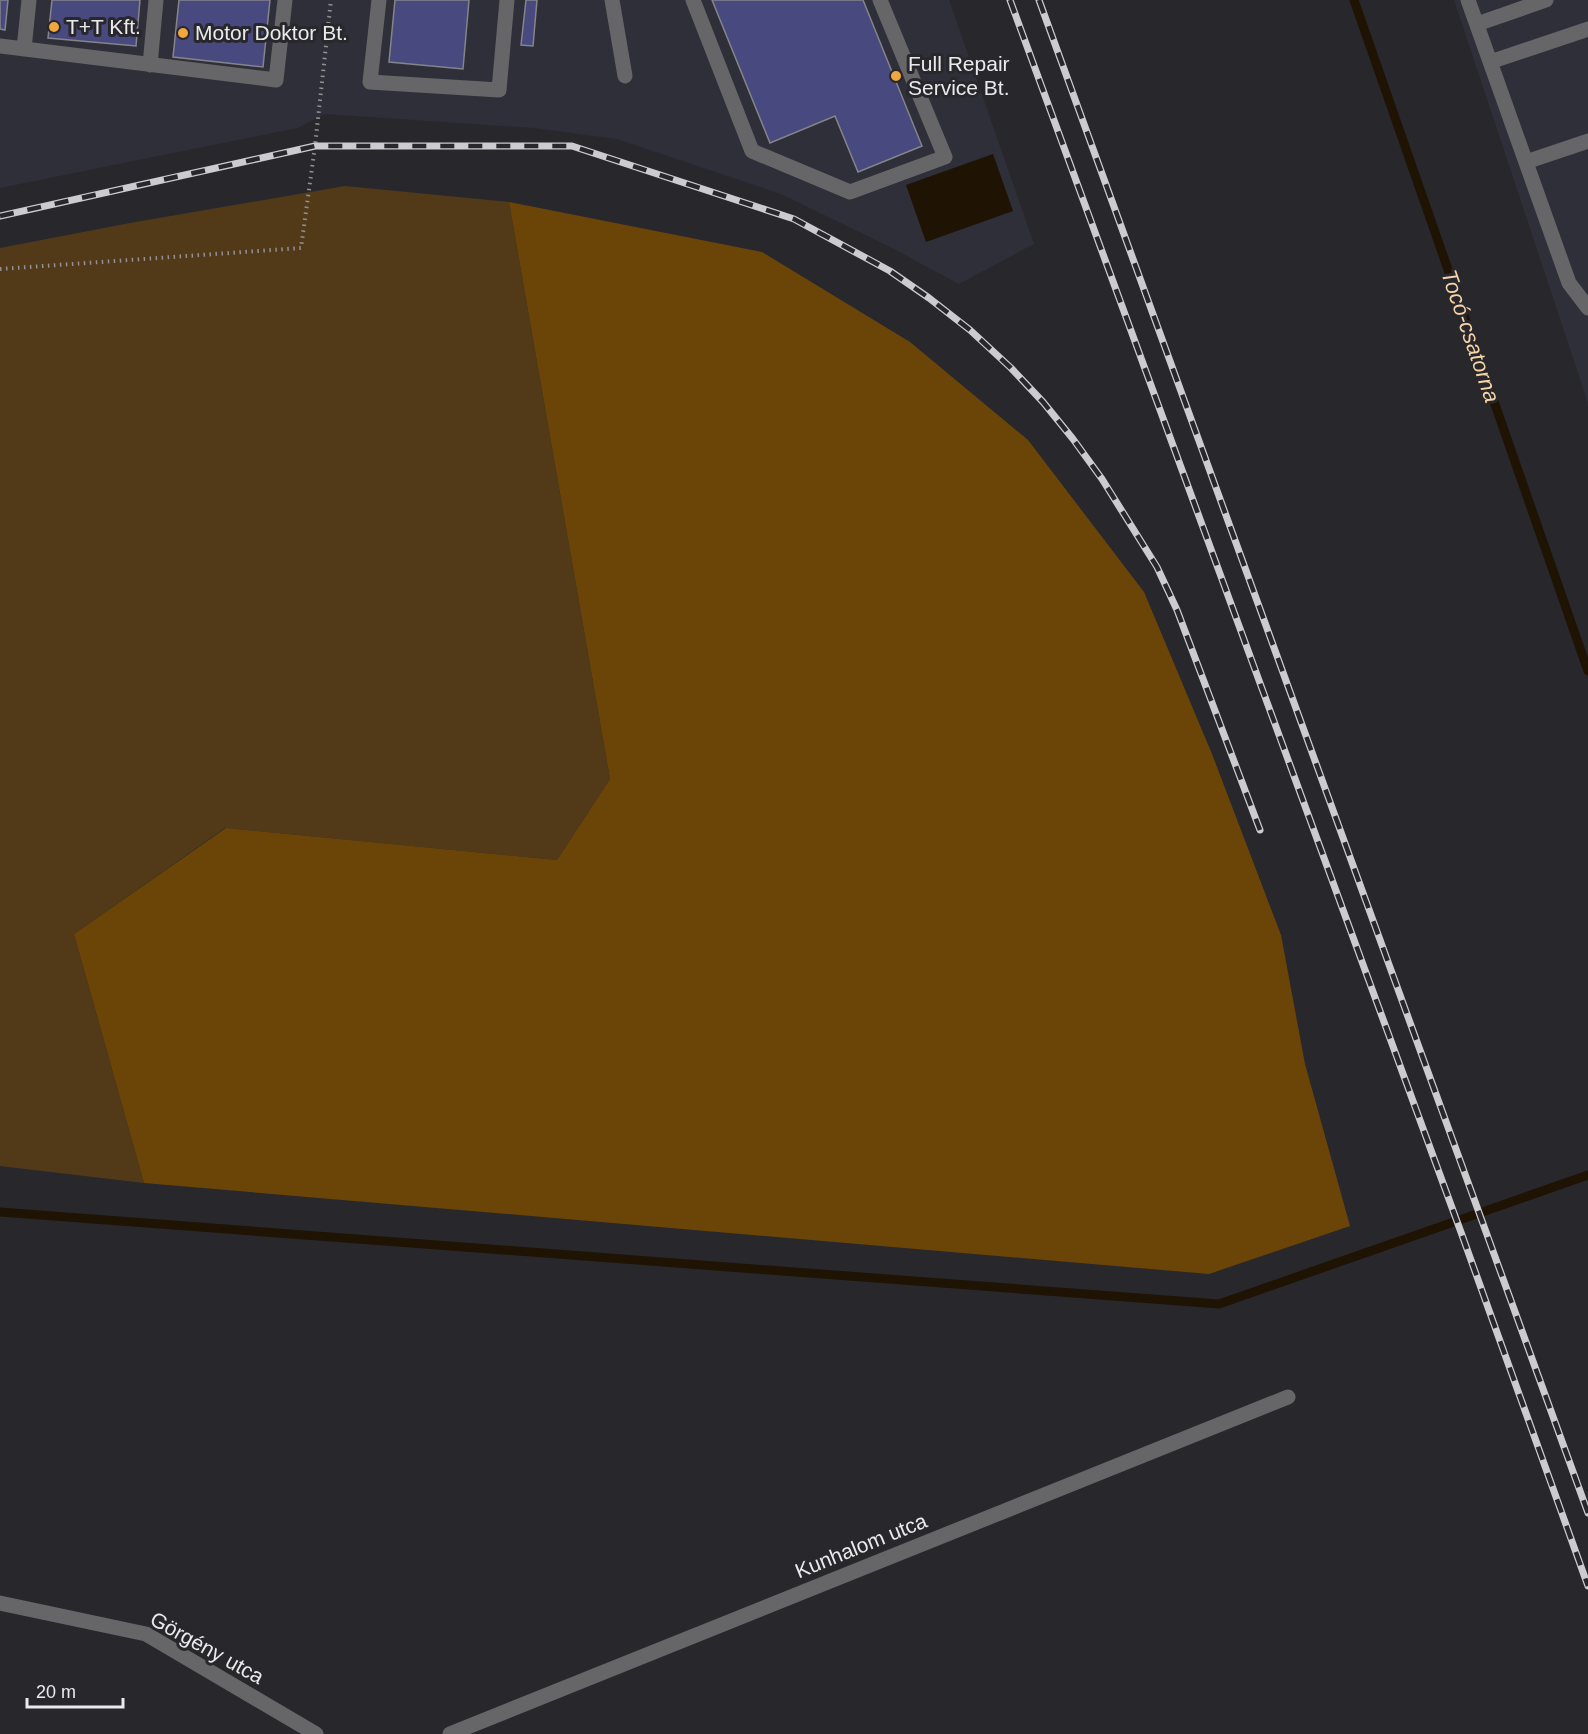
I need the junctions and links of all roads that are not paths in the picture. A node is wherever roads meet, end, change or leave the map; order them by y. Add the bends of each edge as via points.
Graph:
1 (29, 0) edge
2 (156, 0) edge
3 (285, 0) edge
4 (379, 0) edge
5 (507, 0) edge
6 (612, 0) edge
7 (693, 0) edge
8 (880, 0) edge
9 (1468, 0) edge
10 (1546, 0) edge
11 (1477, 24) junction
12 (1588, 29) edge
13 (0, 46) edge
14 (24, 49) junction
15 (1490, 62) junction
16 (150, 65) junction
17 (625, 75) dead end
18 (1588, 141) edge
19 (1526, 162) junction
20 (1588, 308) edge
21 (1288, 1397) dead end
22 (0, 1603) edge
23 (316, 1734) edge
24 (450, 1734) edge

1 - 14 street
2 - 16 street
3 - 16 street via 276,80
4 - 5 street via 370,82 499,90
6 - 17 street
7 - 8 street via 752,151 850,192 945,157
9 - 11 street
10 - 11 street
11 - 15 street
12 - 15 street
13 - 14 street
14 - 16 street
15 - 19 street
18 - 19 street
19 - 20 street via 1569,283
21 - 24 street, Kunhalom utca
22 - 23 street, Görgény utca via 146,1634

